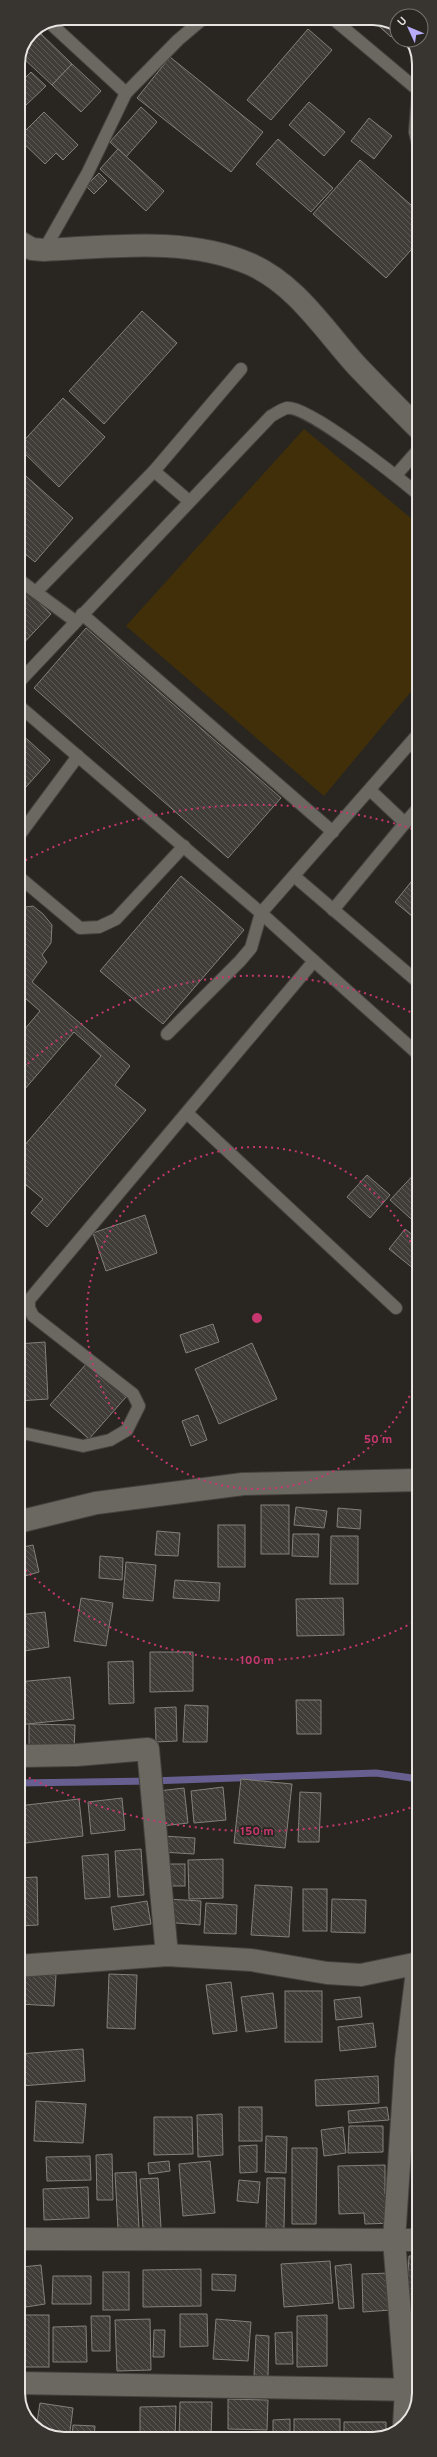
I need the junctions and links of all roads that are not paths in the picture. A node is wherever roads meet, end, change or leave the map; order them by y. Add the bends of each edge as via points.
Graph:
1 (196, 25) edge
2 (340, 25) edge
3 (54, 27) edge
4 (412, 85) edge
5 (126, 93) junction
6 (25, 244) edge
7 (44, 250) junction
8 (241, 369) dead end
9 (412, 422) edge
10 (412, 457) edge
11 (154, 471) junction
12 (396, 475) junction
13 (412, 489) edge
14 (190, 501) junction
15 (25, 584) edge
16 (36, 592) junction
17 (78, 618) junction
18 (25, 675) edge
19 (25, 711) edge
20 (412, 740) edge
21 (78, 756) junction
22 (370, 790) junction
23 (412, 815) edge
24 (405, 823) junction
25 (25, 828) edge
26 (333, 832) junction
27 (184, 846) junction
28 (294, 876) junction
29 (25, 882) edge
30 (333, 910) junction
31 (262, 913) junction
32 (314, 961) junction
33 (412, 977) edge
34 (167, 1034) dead end
35 (412, 1049) edge
36 (188, 1114) junction
37 (396, 1308) dead end
38 (25, 1434) edge
39 (412, 1480) edge
40 (25, 1520) edge
41 (25, 1756) edge
42 (167, 1955) junction
43 (412, 1964) edge
44 (25, 1965) edge
45 (412, 2069) edge
46 (25, 2239) edge
47 (394, 2240) junction
48 (412, 2240) edge
49 (25, 2383) edge
50 (412, 2390) edge
51 (407, 2411) edge

1 - 5 lane
2 - 4 lane
3 - 5 lane
5 - 7 lane via 87,174
6 - 7 street
7 - 9 street via 157,246 206,251 251,265 291,291
8 - 11 lane
10 - 12 lane
11 - 14 lane
11 - 16 lane
12 - 13 lane
12 - 14 lane via 306,412 287,408 270,416
14 - 17 lane
15 - 16 lane
16 - 17 lane
17 - 18 lane
17 - 26 lane
19 - 21 lane
20 - 22 lane
21 - 25 lane
21 - 27 lane
22 - 24 lane
22 - 26 lane
23 - 24 lane
24 - 30 lane
26 - 28 lane
27 - 29 lane via 116,919 99,927 80,928
27 - 31 lane
28 - 30 lane
28 - 31 lane
30 - 33 lane
31 - 32 lane
31 - 34 lane via 251,948
32 - 35 lane
32 - 36 lane
36 - 37 lane
36 - 38 lane via 29,1300 33,1316 133,1394 139,1406 136,1414 127,1430 110,1440 83,1446
39 - 40 street via 243,1484 96,1503
41 - 42 street via 148,1749
42 - 43 street via 251,1960 327,1973 361,1975
42 - 44 street
45 - 47 street
46 - 47 street
47 - 48 street
47 - 50 street
49 - 50 street
50 - 51 street

